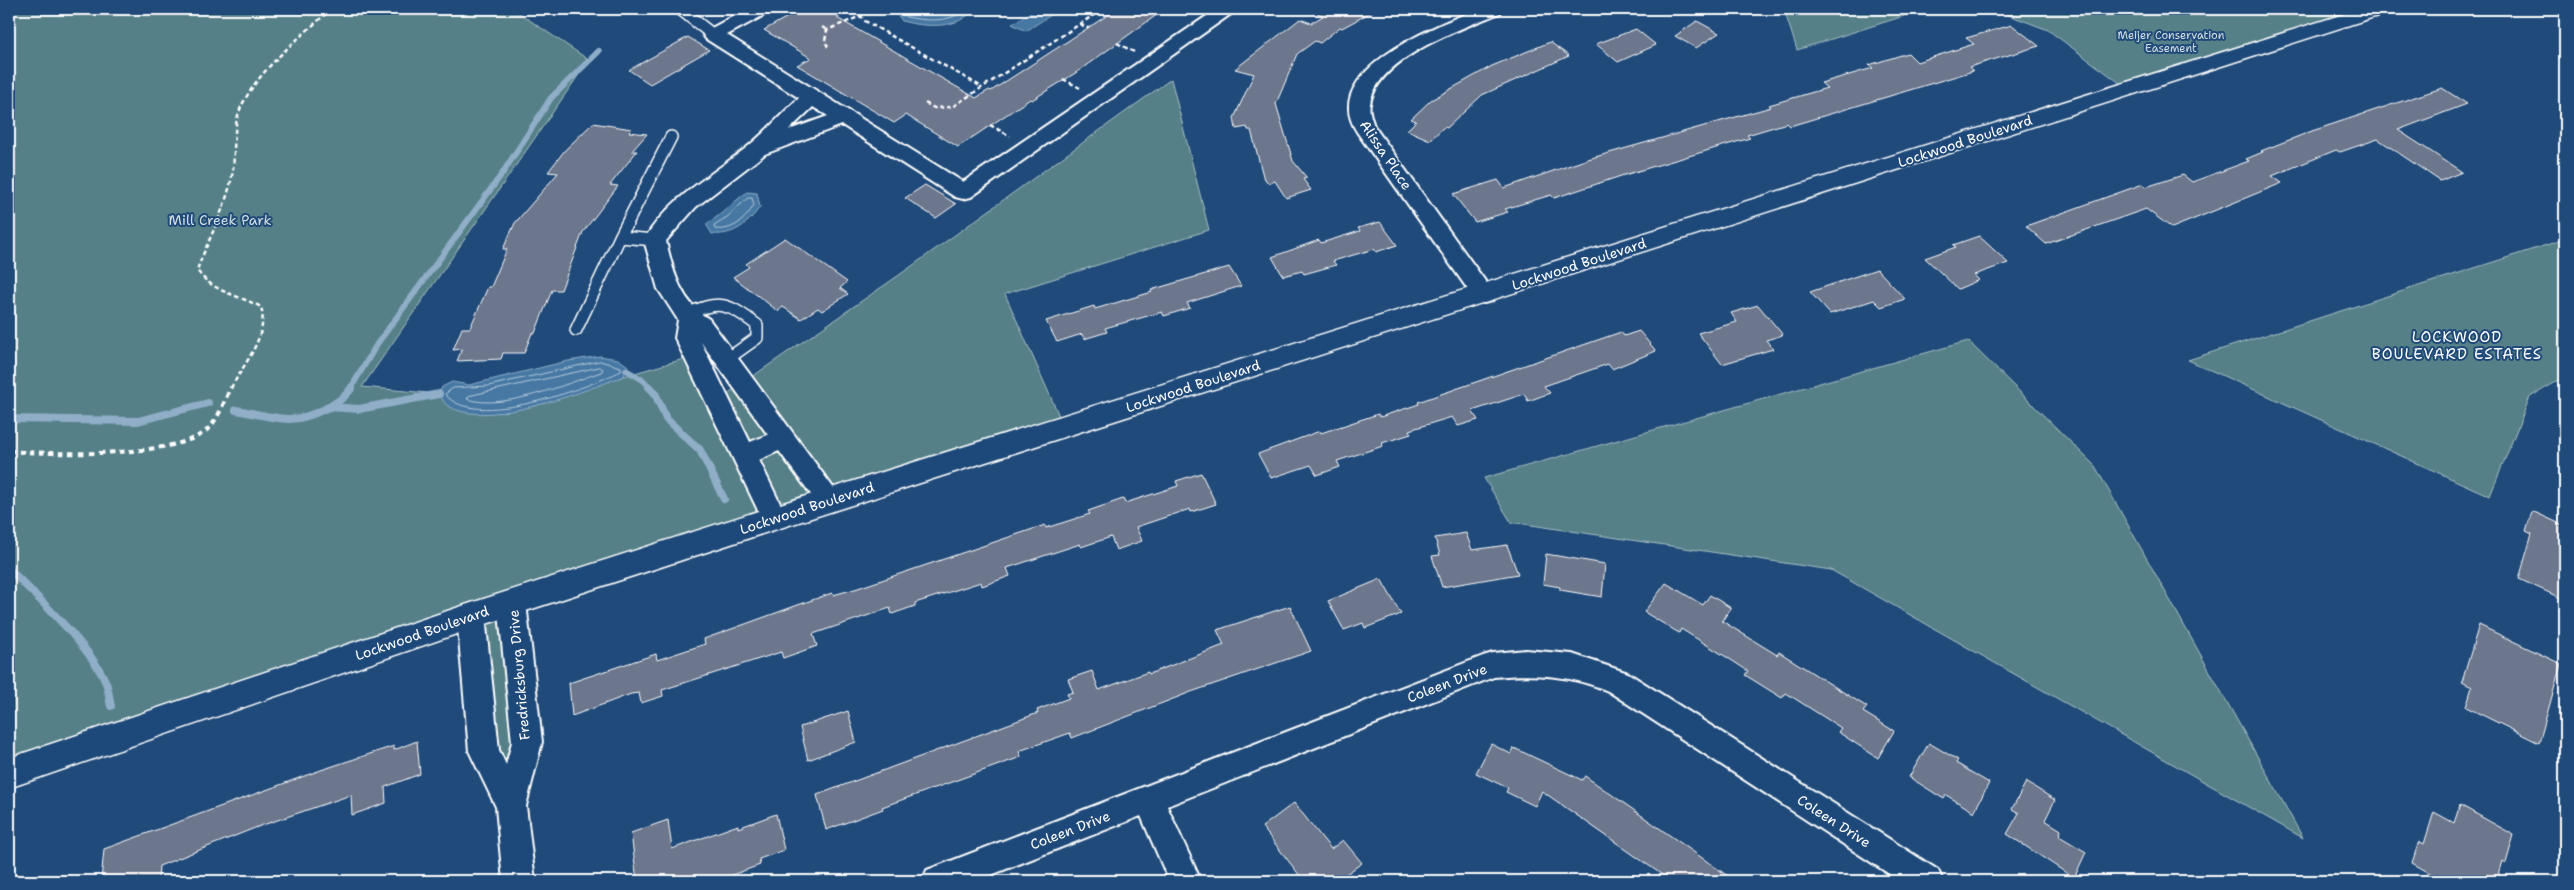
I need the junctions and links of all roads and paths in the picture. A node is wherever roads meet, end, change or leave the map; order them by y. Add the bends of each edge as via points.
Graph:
1 (331, 9) edge
2 (641, 9) edge
3 (680, 9) edge
4 (761, 9) edge
5 (792, 9) edge
6 (861, 9) edge
7 (870, 9) edge
8 (1077, 9) edge
9 (1103, 9) edge
10 (1229, 9) edge
11 (1493, 9) edge
12 (2380, 9) edge
13 (796, 12) dead end
14 (864, 12) junction
15 (654, 15) dead end
16 (861, 16) junction
17 (1092, 16) junction
18 (1080, 24) junction
19 (822, 26) dead end
20 (1088, 28) dead end
21 (827, 30) junction
22 (713, 35) junction
23 (828, 47) dead end
24 (982, 87) junction
25 (811, 97) junction
26 (925, 103) dead end
27 (955, 105) junction
28 (961, 108) dead end
29 (844, 117) junction
30 (671, 136) dead end
31 (756, 150) junction
32 (620, 237) junction
33 (655, 240) junction
34 (1484, 295) junction
35 (687, 317) junction
36 (576, 330) dead end
37 (726, 360) junction
38 (784, 438) junction
39 (9, 451) edge
40 (744, 456) junction
41 (830, 501) junction
42 (774, 518) junction
43 (512, 603) junction
44 (471, 616) junction
45 (9, 773) edge
46 (1149, 799) junction
47 (511, 806) junction
48 (519, 881) edge
49 (938, 881) edge
50 (1185, 881) edge
51 (1927, 881) edge

1 - 39 path via 255,84 242,104 236,122 233,177 223,210 197,270 201,280 260,306 264,318 261,333 210,428 196,438 172,444 105,452 37,454
2 - 15 path
3 - 22 lane
4 - 22 street
5 - 13 path
6 - 14 path
7 - 14 path
8 - 17 path
9 - 17 path
10 - 29 street via 963,192
11 - 34 street, Alissa Place via 1439,33 1385,64 1364,85 1358,110 1364,127
12 - 34 main road, Lockwood Boulevard
14 - 16 path
16 - 21 path
16 - 24 path
17 - 18 path
18 - 20 path
18 - 24 path
19 - 21 path
21 - 23 path via 825,41
22 - 25 street
24 - 27 path
25 - 29 street
25 - 31 street
26 - 27 path via 934,108
27 - 28 path
29 - 31 street
30 - 32 lane
31 - 33 street via 702,189 667,221
32 - 33 lane
32 - 36 lane
33 - 35 street via 670,289
34 - 41 main road, Lockwood Boulevard
35 - 37 street via 701,325
35 - 37 lane via 709,303 731,304 757,325 757,338
35 - 40 street via 687,338
37 - 38 street
38 - 40 street
38 - 41 street
40 - 42 street
41 - 42 main road, Lockwood Boulevard
42 - 43 main road, Lockwood Boulevard
43 - 44 main road, Lockwood Boulevard
43 - 47 street, Fredricksburg Drive via 527,742
44 - 45 main road, Lockwood Boulevard
44 - 47 street, Fredricksburg Drive via 484,751
46 - 49 street, Coleen Drive
46 - 50 street
46 - 51 street, Coleen Drive via 1493,664 1525,660 1563,664 1600,674 1639,694
47 - 48 street, Fredricksburg Drive

